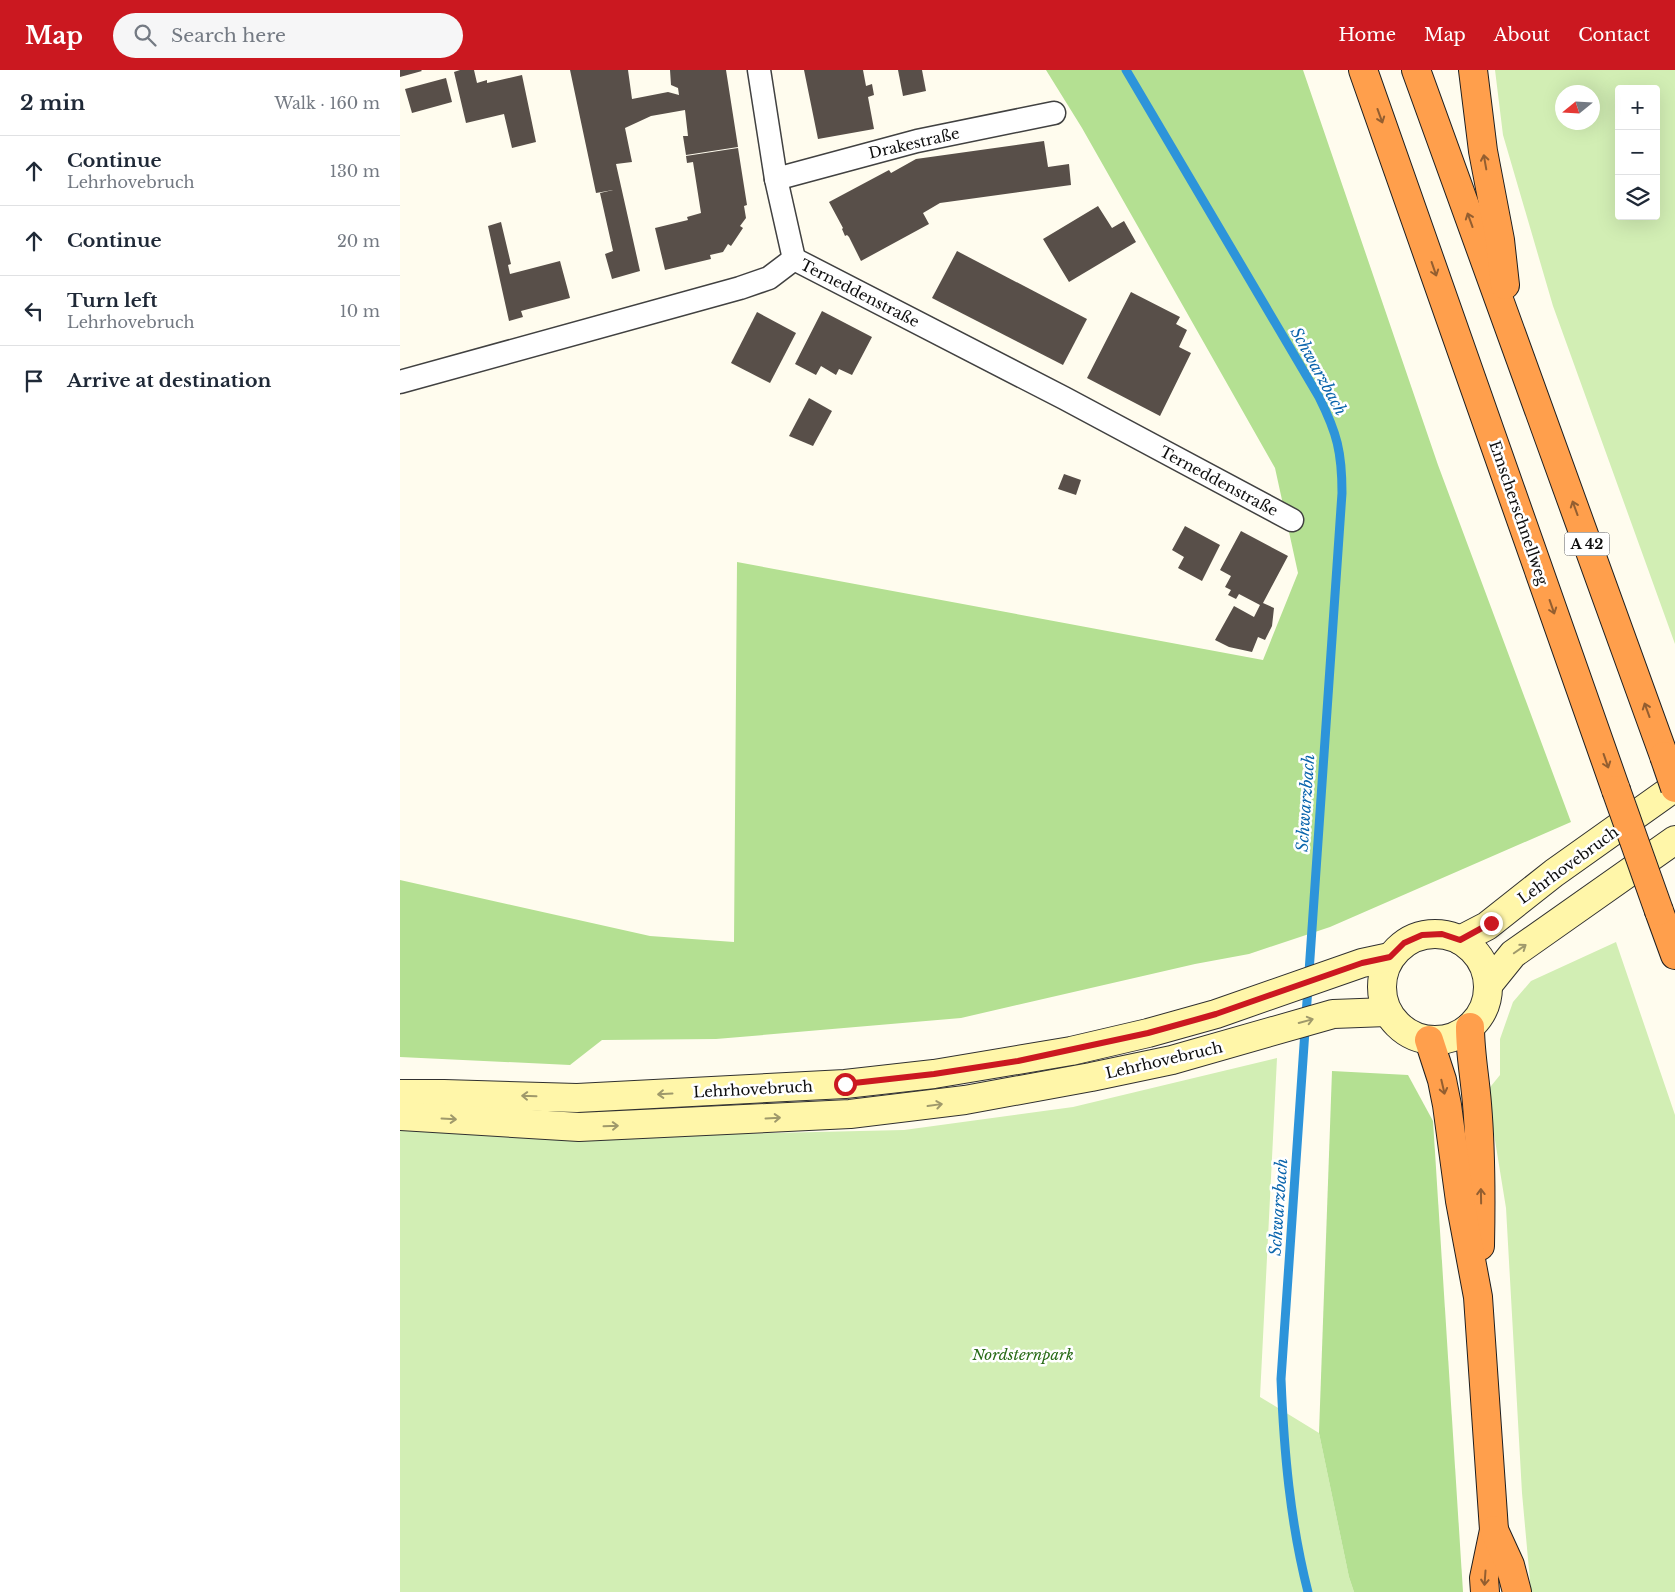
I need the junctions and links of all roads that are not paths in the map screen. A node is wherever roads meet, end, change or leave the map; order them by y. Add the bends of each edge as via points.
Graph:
1 (759, 70) edge
2 (1363, 70) edge
3 (1416, 70) edge
4 (1473, 70) edge
5 (1054, 112) dead end
6 (776, 178) junction
7 (794, 259) junction
8 (1511, 331) junction
9 (400, 382) edge
10 (1292, 520) dead end
11 (1675, 788) edge
12 (1675, 840) edge
13 (1460, 940) junction
14 (1675, 955) edge
15 (1390, 957) junction
16 (1488, 985) junction
17 (1387, 1012) junction
18 (1470, 1027) junction
19 (1429, 1040) junction
20 (400, 1094) edge
21 (400, 1116) edge
22 (1478, 1297) junction
23 (1494, 1530) junction
24 (1485, 1592) edge
25 (1517, 1592) edge

1 - 6 street
2 -> 14 highway, Emscherschnellweg, bridge
8 -> 3 highway, A 42
8 -> 4 highway
5 - 6 street, Drakestraße via 917,141
6 - 7 street
7 - 9 street, Terneddenstraße via 769,278 740,288
7 - 10 street, Terneddenstraße
11 -> 8 highway, A 42, bridge
11 - 13 street, Lehrhovebruch via 1554,873 1487,926
16 -> 12 street via 1514,954
13 - 15 street via 1442,934 1422,935 1404,943
13 - 16 street via 1480,959
15 - 17 street via 1382,984
15 -> 20 street, Lehrhovebruch via 1362,963 1216,1014 1148,1033 1070,1051 934,1074 845,1084 577,1098
16 - 18 street via 1484,1008
17 - 19 street via 1412,1036
21 -> 17 street, Lehrhovebruch via 579,1127 850,1114 964,1100 1092,1077 1172,1060 1333,1014
18 - 19 street via 1451,1038
22 -> 18 highway via 1481,1199
19 -> 22 highway via 1447,1105
22 - 23 highway
23 -> 24 highway via 1484,1578
23 - 25 highway via 1510,1564

